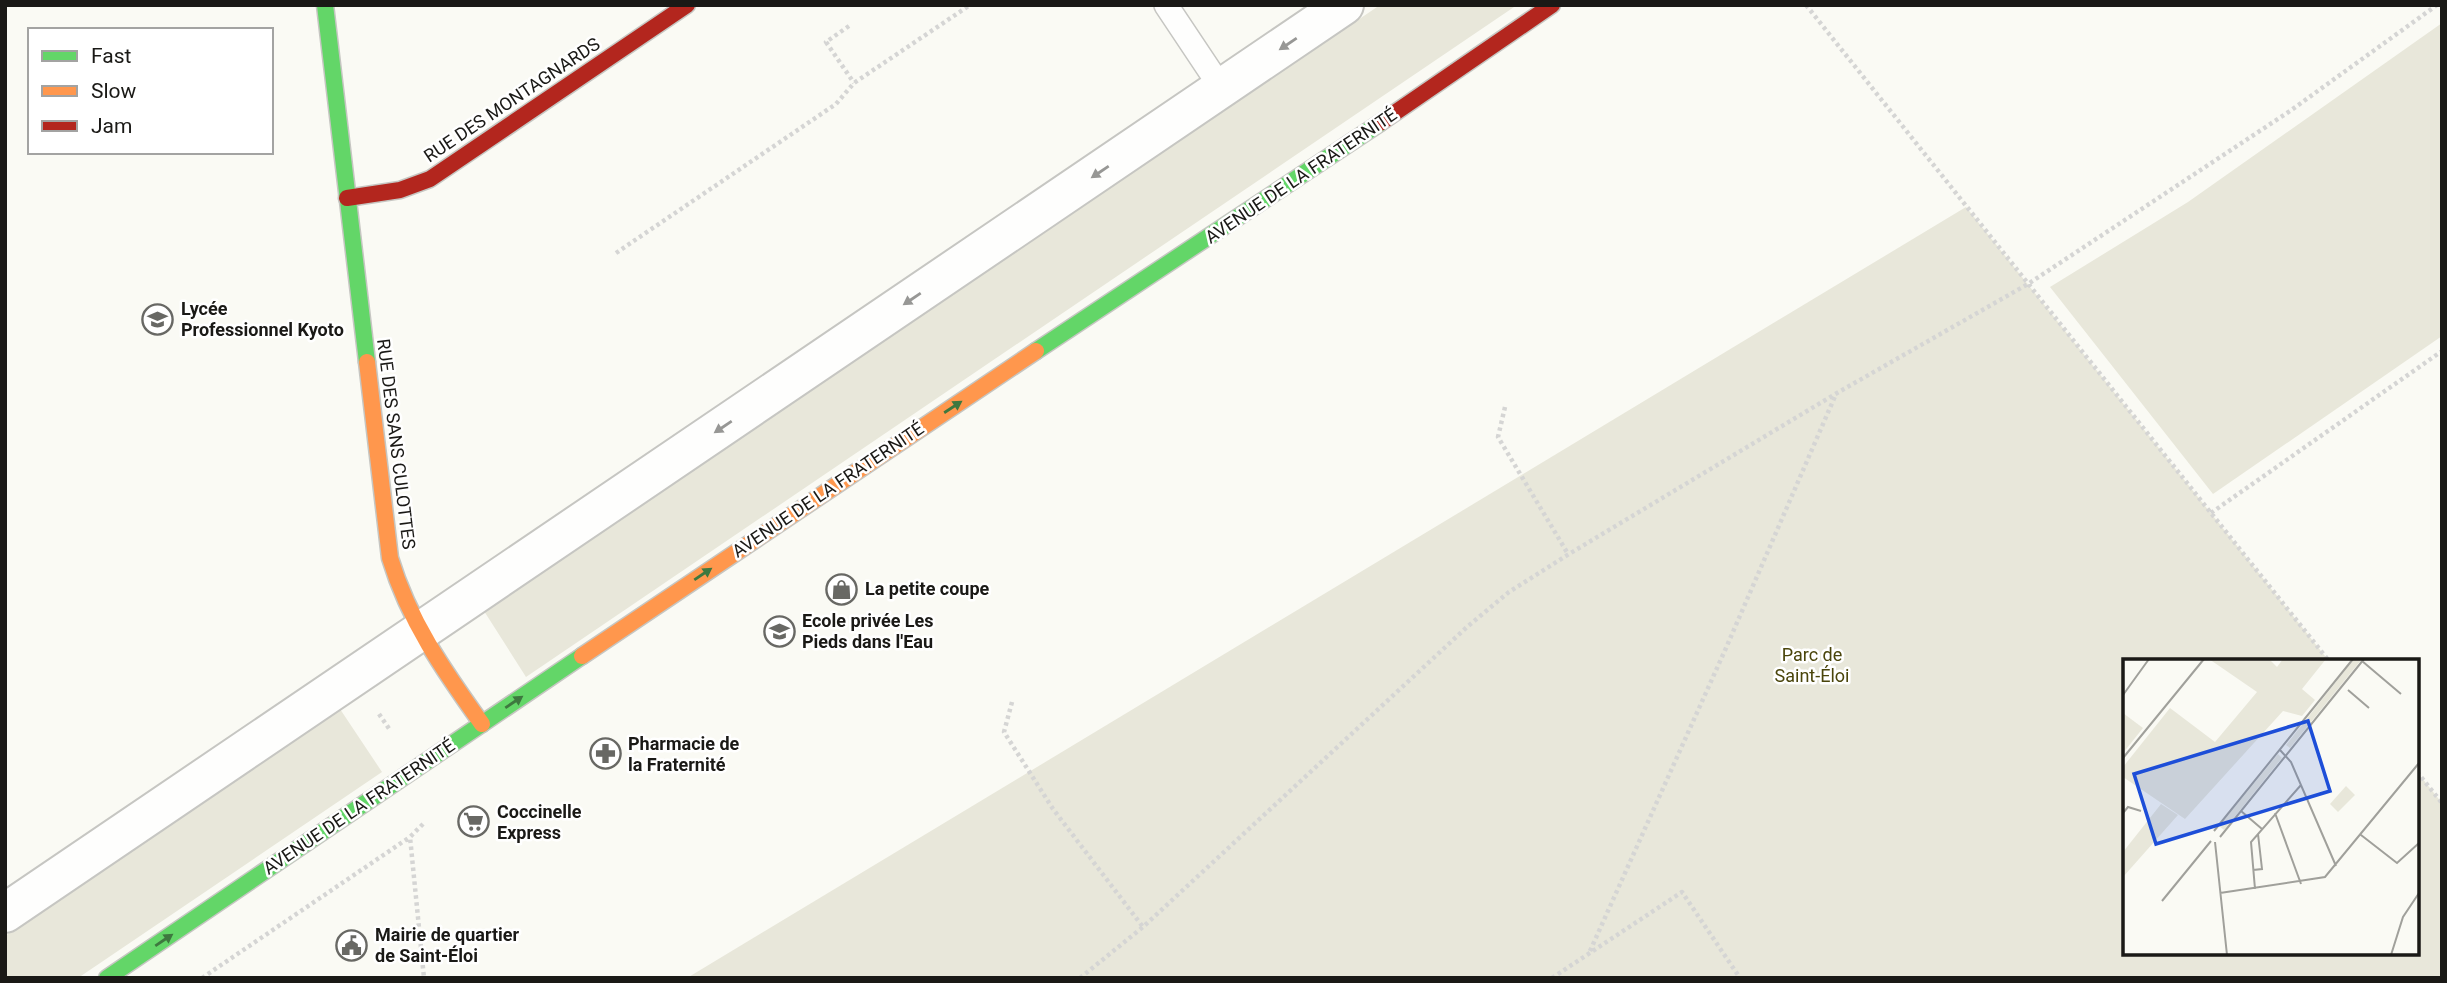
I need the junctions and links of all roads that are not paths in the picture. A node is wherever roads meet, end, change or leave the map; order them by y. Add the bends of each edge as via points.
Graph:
1 (325, 5) edge
2 (687, 5) edge
3 (1166, 5) edge
4 (1345, 5) edge
5 (1552, 5) edge
6 (1222, 89) junction
7 (347, 198) junction
8 (418, 632) junction
9 (482, 724) junction
10 (5, 913) edge
11 (107, 978) edge

1 - 7 street, RUE DES SANS CULOTTES
2 - 7 street, RUE DES MONTAGNARDS via 430,179 400,191
3 - 6 lane
4 -> 6 street
9 -> 5 street, AVENUE DE LA FRATERNITÉ
6 -> 8 street
7 - 8 street, RUE DES SANS CULOTTES via 386,532 396,582
8 - 9 street, RUE DES SANS CULOTTES
8 - 10 street
11 -> 9 street, AVENUE DE LA FRATERNITÉ

